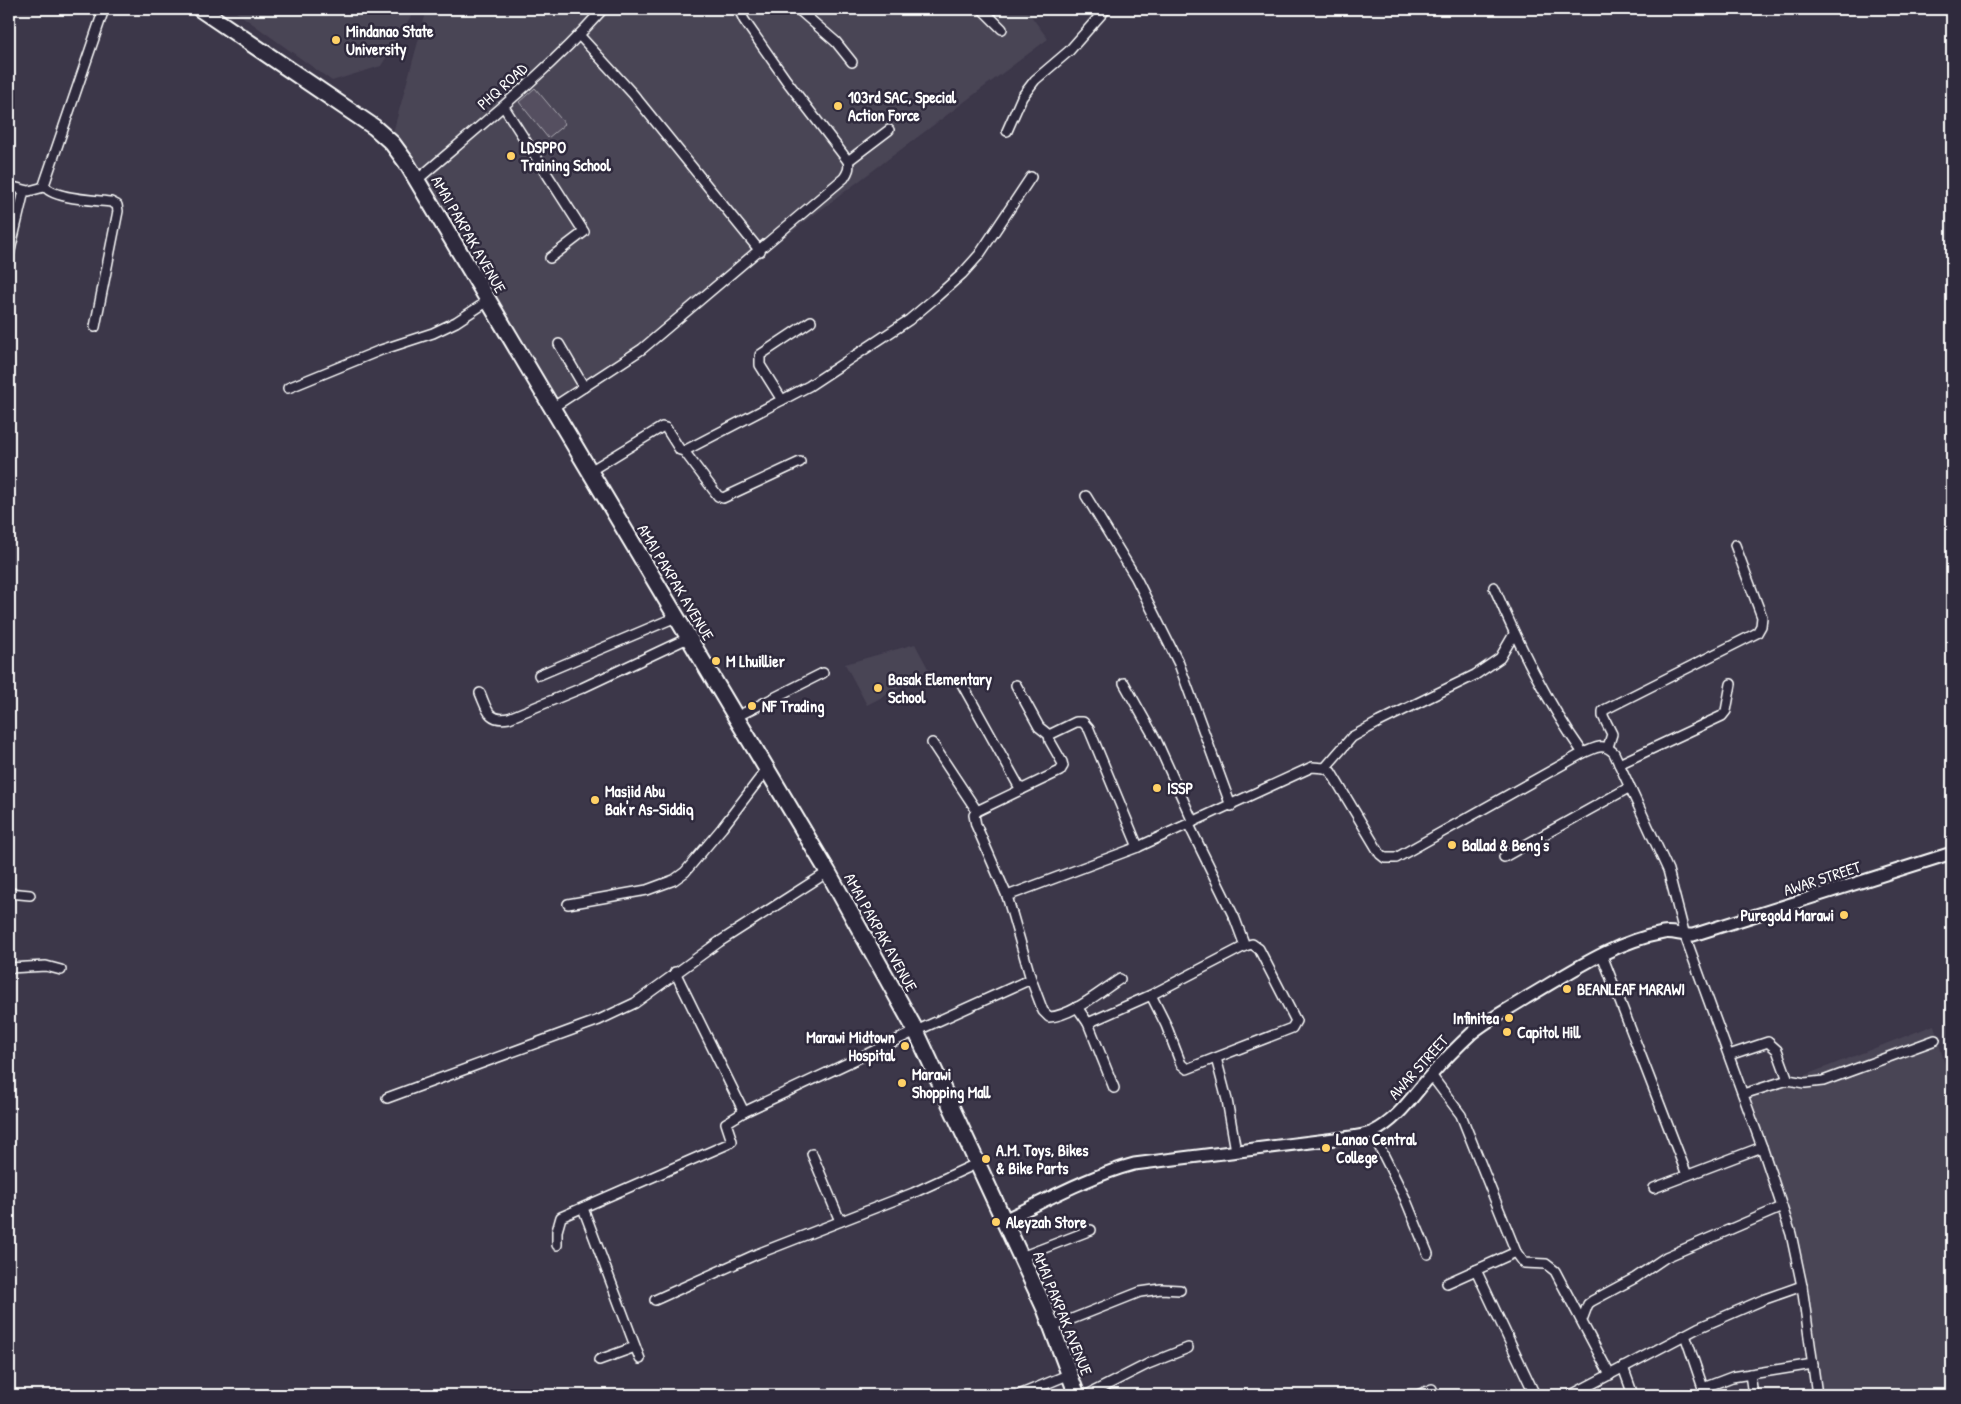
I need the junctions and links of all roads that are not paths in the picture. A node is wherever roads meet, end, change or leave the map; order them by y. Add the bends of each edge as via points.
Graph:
1 (104, 9) edge
2 (200, 9) edge
3 (603, 9) edge
4 (739, 9) edge
5 (798, 9) edge
6 (982, 9) edge
7 (1106, 9) edge
8 (1002, 29) dead end
9 (579, 36) junction
10 (852, 62) dead end
11 (504, 106) junction
12 (890, 130) dead end
13 (1007, 131) dead end
14 (848, 161) junction
15 (1031, 177) dead end
16 (417, 180) junction
17 (9, 186) edge
18 (44, 187) junction
19 (24, 191) junction
20 (760, 251) junction
21 (9, 255) edge
22 (550, 258) dead end
23 (488, 301) junction
24 (812, 321) dead end
25 (95, 327) dead end
26 (560, 344) dead end
27 (584, 386) junction
28 (288, 388) dead end
29 (782, 400) junction
30 (552, 408) junction
31 (684, 451) junction
32 (800, 462) dead end
33 (590, 471) junction
34 (1086, 496) dead end
35 (1736, 545) dead end
36 (1494, 587) dead end
37 (676, 617) junction
38 (1514, 634) junction
39 (688, 638) junction
40 (823, 673) dead end
41 (539, 675) dead end
42 (1124, 683) dead end
43 (962, 684) dead end
44 (1731, 684) dead end
45 (1016, 685) dead end
46 (480, 693) dead end
47 (736, 717) junction
48 (1049, 735) junction
49 (932, 743) dead end
50 (1608, 747) junction
51 (1583, 753) junction
52 (1619, 764) junction
53 (1326, 768) junction
54 (767, 769) junction
55 (1630, 787) junction
56 (1021, 790) junction
57 (1231, 806) junction
58 (976, 811) junction
59 (1191, 823) junction
60 (1138, 847) junction
61 (1952, 853) edge
62 (1504, 857) dead end
63 (828, 872) junction
64 (9, 894) edge
65 (30, 896) dead end
66 (1007, 896) junction
67 (568, 904) dead end
68 (1685, 936) junction
69 (1245, 946) junction
70 (1602, 955) junction
71 (9, 968) edge
72 (61, 970) dead end
73 (675, 972) junction
74 (1031, 979) junction
75 (1120, 979) dead end
76 (1151, 995) junction
77 (1077, 1007) junction
78 (1088, 1023) junction
79 (916, 1031) junction
80 (1935, 1040) dead end
81 (1729, 1055) junction
82 (1216, 1058) junction
83 (1431, 1075) junction
84 (1788, 1080) junction
85 (1114, 1088) dead end
86 (1743, 1094) junction
87 (387, 1098) dead end
88 (744, 1112) junction
89 (1372, 1132) junction
90 (1762, 1147) junction
91 (1236, 1151) junction
92 (812, 1154) dead end
93 (978, 1164) junction
94 (1687, 1175) junction
95 (1654, 1188) dead end
96 (1782, 1207) junction
97 (583, 1208) junction
98 (840, 1220) junction
99 (1004, 1220) junction
100 (1091, 1230) dead end
101 (557, 1245) dead end
102 (1516, 1252) junction
103 (1428, 1254) dead end
104 (1022, 1257) junction
105 (1476, 1270) junction
106 (1447, 1283) dead end
107 (1802, 1286) junction
108 (1180, 1290) dead end
109 (655, 1300) dead end
110 (1582, 1320) junction
111 (1052, 1328) junction
112 (1685, 1335) junction
113 (635, 1347) junction
114 (1188, 1348) dead end
115 (640, 1359) dead end
116 (599, 1360) dead end
117 (1813, 1364) junction
118 (1623, 1367) junction
119 (1070, 1374) junction
120 (1750, 1374) junction
121 (1610, 1375) junction
122 (1432, 1389) dead end
123 (1704, 1392) edge
124 (1019, 1395) edge
125 (1077, 1395) edge
126 (1086, 1395) edge
127 (1418, 1395) edge
128 (1535, 1395) edge
129 (1570, 1395) edge
130 (1633, 1395) edge
131 (1753, 1395) edge
132 (1817, 1395) edge

1 - 18 street
2 - 16 highway, AMAI PAKPAK AVENUE via 384,135
3 - 9 street, PHQ ROAD
4 - 14 street via 786,80
5 - 10 street via 842,48
6 - 8 street
7 - 13 street via 1069,50 1035,80 1022,97
9 - 11 street, PHQ ROAD
9 - 20 street via 633,94
11 - 16 street, PHQ ROAD
11 - 22 street via 584,232
12 - 14 street
14 - 20 street via 844,178
15 - 29 street via 962,274 876,342
16 - 23 highway, AMAI PAKPAK AVENUE
17 - 19 street
18 - 19 street
18 - 25 street via 61,195 117,205
19 - 21 street
20 - 27 street via 642,349
23 - 28 street via 433,333 381,350
23 - 30 highway, AMAI PAKPAK AVENUE
24 - 29 street via 760,355 760,364
26 - 27 street
27 - 30 street
29 - 31 street
30 - 33 highway, AMAI PAKPAK AVENUE
31 - 32 street via 718,496 723,498
31 - 33 street via 662,427
33 - 37 highway, AMAI PAKPAK AVENUE
34 - 57 street via 1136,578 1179,664
35 - 50 street via 1762,617 1758,633 1606,709 1603,716 1612,734
36 - 38 street
37 - 39 highway, AMAI PAKPAK AVENUE
37 - 41 street
38 - 51 street via 1550,704
38 - 53 street via 1500,658 1481,671 1352,737
39 - 46 street via 582,688 508,718 497,719 490,715
39 - 47 highway, AMAI PAKPAK AVENUE
40 - 47 street
42 - 59 street via 1157,742
43 - 56 street
44 - 52 street via 1722,716
45 - 48 street via 1040,727
47 - 54 highway, AMAI PAKPAK AVENUE
48 - 56 street via 1062,769
48 - 60 street via 1076,722 1083,722 1089,729
49 - 58 street
50 - 51 street
50 - 52 street
51 - 53 street via 1390,859 1380,854
52 - 55 street
53 - 57 street via 1312,767
54 - 63 highway, AMAI PAKPAK AVENUE
54 - 67 street via 685,872 674,880 648,890
55 - 62 street
55 - 68 street via 1668,870
56 - 58 street
57 - 59 street
58 - 66 street via 976,825
59 - 60 street
59 - 69 street
60 - 66 street
61 - 68 street, AWAR STREET
63 - 73 street
63 - 79 highway, AMAI PAKPAK AVENUE
64 - 65 street
66 - 74 street
68 - 70 street, AWAR STREET via 1660,933
68 - 81 street
69 - 76 street
69 - 82 street via 1252,944 1259,949 1296,1021 1292,1028
70 - 83 street, AWAR STREET via 1494,1015 1449,1054
70 - 94 street
71 - 72 street via 46,966
73 - 87 street via 646,995 599,1020
73 - 88 street
74 - 77 street via 1046,1015 1056,1017
74 - 79 street
75 - 77 street
76 - 78 street
76 - 82 street via 1182,1067 1190,1069
77 - 78 street
78 - 85 street
79 - 88 street
79 - 93 highway, AMAI PAKPAK AVENUE
80 - 84 street via 1823,1081 1805,1083
81 - 84 street via 1768,1042 1777,1050
81 - 86 street
82 - 91 street
83 - 89 street, AWAR STREET via 1390,1121
83 - 102 street via 1460,1115
84 - 86 street
86 - 90 street
88 - 97 street via 726,1123 732,1137 728,1144
89 - 91 street, AWAR STREET
89 - 103 street
90 - 94 street
90 - 96 street
91 - 99 street, AWAR STREET via 1163,1159 1115,1169
92 - 98 street
93 - 98 street
93 - 99 highway, AMAI PAKPAK AVENUE
94 - 95 street
96 - 107 street
96 - 110 street via 1666,1257 1592,1301
97 - 101 street via 561,1217
97 - 113 street
98 - 109 street
99 - 104 highway, AMAI PAKPAK AVENUE
100 - 104 street
102 - 105 street
102 - 110 street via 1524,1263 1546,1264 1555,1271
104 - 111 highway, AMAI PAKPAK AVENUE
105 - 106 street
105 - 128 street
107 - 112 street
107 - 117 street
108 - 111 street via 1140,1292
110 - 121 street
111 - 119 highway, AMAI PAKPAK AVENUE
112 - 118 street
112 - 123 street
113 - 115 street
113 - 116 street
114 - 126 street
117 - 120 street
117 - 132 street
118 - 121 street
118 - 130 street
119 - 124 street
119 - 125 highway, AMAI PAKPAK AVENUE
120 - 123 street via 1732,1377
120 - 131 street
121 - 129 street
122 - 127 street

